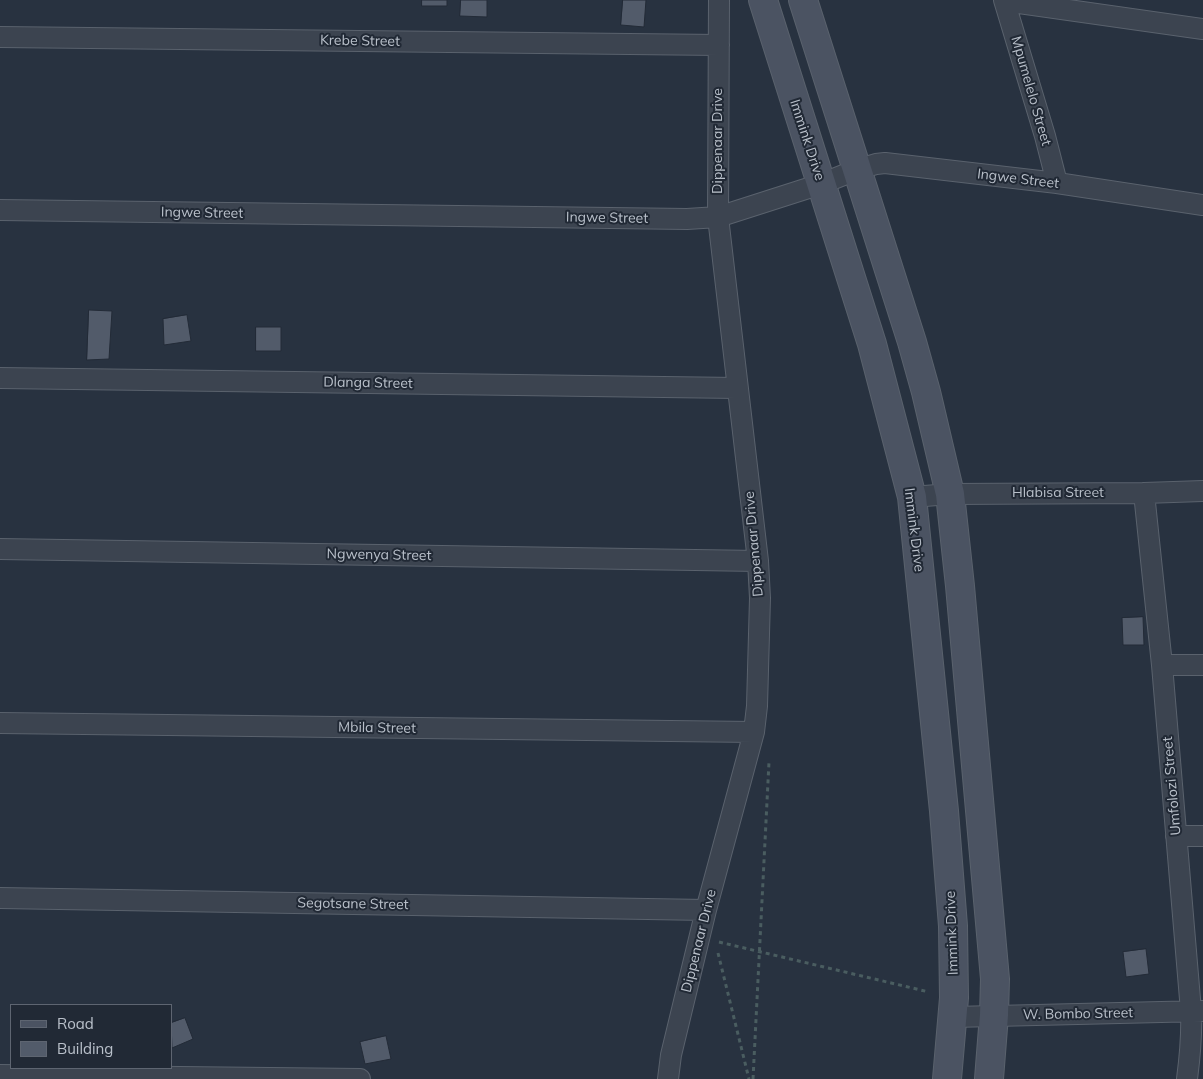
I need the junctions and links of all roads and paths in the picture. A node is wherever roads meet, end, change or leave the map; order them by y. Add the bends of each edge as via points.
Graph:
1 (719, 0) edge
2 (763, 0) edge
3 (803, 0) edge
4 (1004, 1) edge
5 (1203, 29) edge
6 (0, 37) edge
7 (719, 45) junction
8 (856, 170) junction
9 (1057, 183) junction
10 (821, 184) junction
11 (1203, 205) edge
12 (0, 210) edge
13 (718, 217) junction
14 (0, 378) edge
15 (737, 388) junction
16 (1203, 491) edge
17 (1144, 493) junction
18 (950, 494) junction
19 (912, 498) junction
20 (0, 549) edge
21 (758, 561) junction
22 (1203, 664) edge
23 (1162, 665) junction
24 (0, 723) edge
25 (754, 732) junction
26 (770, 753) dead end
27 (1176, 836) junction
28 (1203, 836) edge
29 (0, 898) edge
30 (706, 910) junction
31 (759, 951) junction
32 (954, 1007) junction
33 (1197, 1011) edge
34 (994, 1015) junction
35 (0, 1075) edge
36 (360, 1079) edge
37 (668, 1079) edge
38 (749, 1079) edge
39 (753, 1079) edge
40 (947, 1079) edge
41 (989, 1079) edge
42 (1187, 1079) edge

1 - 7 street, Dippenaar Drive
2 - 10 main road, Immink Drive
3 - 8 main road
4 - 5 street
4 - 9 street, Mpumelelo Street
6 - 7 street, Krebe Street
7 - 13 street, Dippenaar Drive
8 - 9 street, Ingwe Street via 885,164
8 - 10 street, Ingwe Street
8 - 18 main road via 912,342
9 - 11 street, Ingwe Street
10 - 13 street, Ingwe Street
10 - 19 main road, Immink Drive via 872,344
12 - 13 street, Ingwe Street
13 - 15 street, Dippenaar Drive
14 - 15 street, Dlanga Street
15 - 21 street, Dippenaar Drive
16 - 17 street, Hlabisa Street
17 - 18 street, Hlabisa Street
17 - 23 street, Umfolozi Street
18 - 19 street, Hlabisa Street
18 - 34 main road via 994,979
19 - 32 main road, Immink Drive via 944,811 953,926
20 - 21 street, Ngwenya Street
21 - 25 street, Dippenaar Drive via 758,706
22 - 23 street
23 - 27 street, Umfolozi Street
24 - 25 street, Mbila Street
25 - 30 street, Dippenaar Drive
26 - 31 path
27 - 28 street
27 - 33 street, Umfolozi Street
29 - 30 street, Segotsane Street
30 - 37 street, Dippenaar Drive
31 - 32 path
31 - 38 path via 715,941
31 - 39 path
32 - 34 street, W. Bombo Street
32 - 40 main road, Immink Drive
33 - 34 street, W. Bombo Street
33 - 42 street, Umfolozi Street via 1192,1027
34 - 41 main road
35 - 36 street

